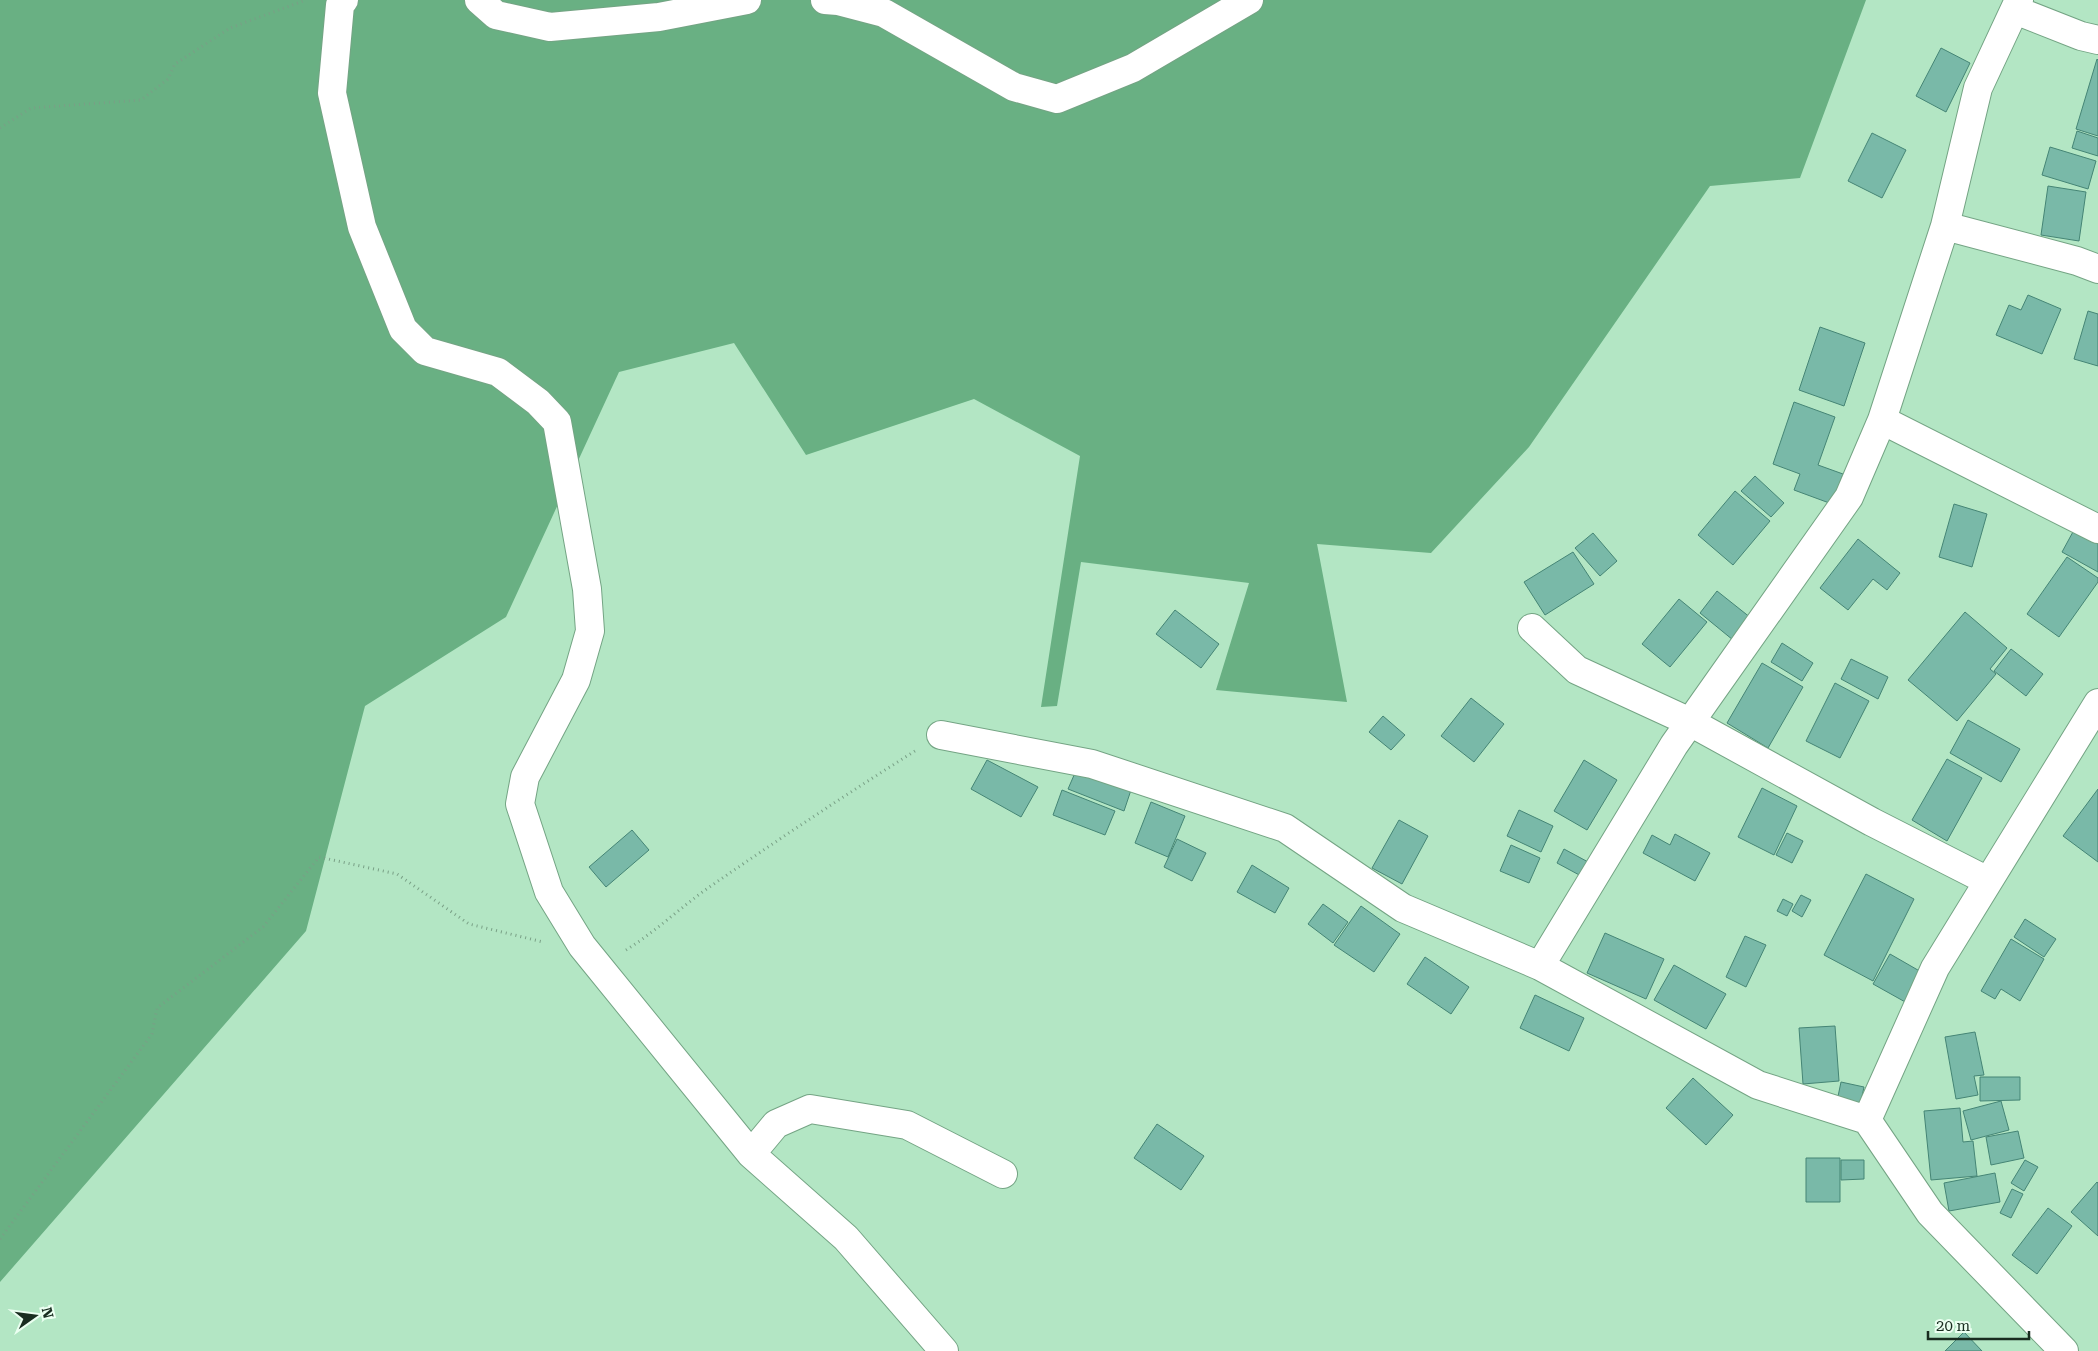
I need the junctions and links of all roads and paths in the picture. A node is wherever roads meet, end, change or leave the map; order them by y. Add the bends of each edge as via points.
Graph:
1 (306, 0) edge
2 (344, 0) edge
3 (479, 0) edge
4 (747, 0) edge
5 (825, 0) edge
6 (1249, 0) edge
7 (2017, 5) edge
8 (2098, 40) edge
9 (0, 128) edge
10 (1945, 226) junction
11 (2098, 269) edge
12 (1882, 420) junction
13 (2098, 529) edge
14 (1532, 628) dead end
15 (2098, 703) edge
16 (1690, 722) junction
17 (941, 735) joint
18 (1988, 882) junction
19 (582, 946) junction
20 (1540, 966) junction
21 (1867, 1120) junction
22 (751, 1154) junction
23 (1003, 1174) dead end
24 (0, 1239) edge
25 (944, 1351) edge
26 (2064, 1351) edge

1 - 9 path via 230,28 175,64 168,79 141,100 31,108
2 - 19 street via 340,5 332,94 362,227 403,329 425,351 498,372 538,402 557,422 587,589 590,631 576,680 525,777 520,804 549,892
3 - 4 street via 496,15 550,27 659,17
5 - 6 street via 884,13 1014,87 1057,99 1133,68
7 - 8 street via 2081,36
7 - 10 street via 1978,88
10 - 11 street
10 - 12 street
12 - 13 street
12 - 16 street via 1849,497
14 - 16 street via 1577,670
15 - 18 street
16 - 18 street
16 - 20 street
17 - 19 path via 707,889 643,940 618,955
17 - 20 street via 1092,764 1285,828 1402,908
18 - 21 street via 1935,968
19 - 22 street
19 - 24 path via 562,947 469,924 397,874 319,857 263,926 157,1008 152,1034
20 - 21 street via 1758,1085
21 - 26 street via 1930,1213
22 - 23 street via 776,1124 810,1109 907,1125
22 - 25 street via 846,1238

